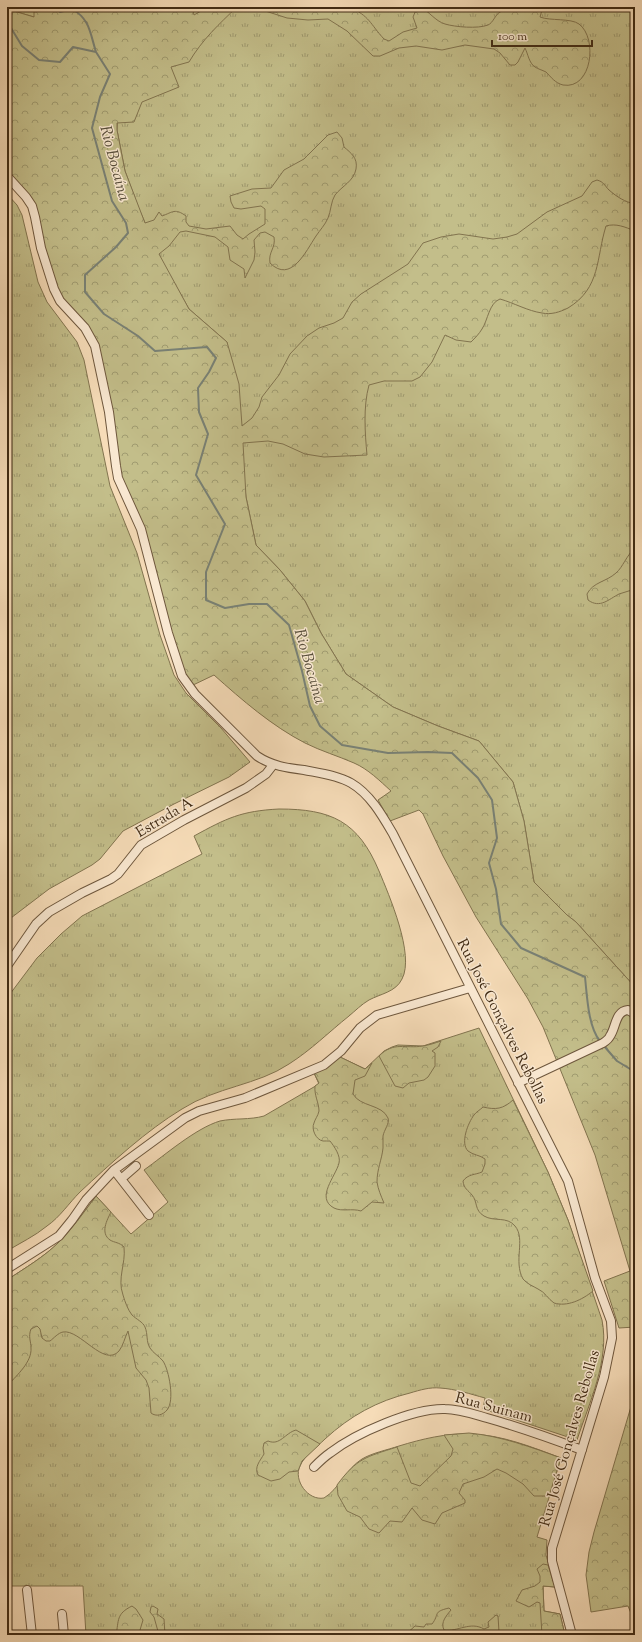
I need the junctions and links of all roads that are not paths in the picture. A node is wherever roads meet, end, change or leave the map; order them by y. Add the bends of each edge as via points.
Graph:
1 (7, 176) edge
2 (273, 765) junction
3 (7, 966) edge
4 (470, 988) junction
5 (635, 1014) edge
6 (518, 1083) junction
7 (136, 1166) dead end
8 (114, 1170) junction
9 (121, 1179) junction
10 (149, 1214) dead end
11 (7, 1269) edge
12 (582, 1450) junction
13 (314, 1467) dead end
14 (27, 1590) dead end
15 (62, 1614) dead end
16 (32, 1635) edge
17 (64, 1635) edge
18 (572, 1635) edge

1 - 2 street, Rua José Gonçalves Rebollas via 32,206 41,248 60,301 85,328 95,346 111,423 118,478 141,529 168,633 185,682 257,756
2 - 3 street, Estrada A via 266,774 246,788 141,845 111,879 49,912 36,924
2 - 4 street, Rua José Gonçalves Rebollas via 339,778 351,783 370,800 393,834
4 - 6 street, Rua José Gonçalves Rebollas
4 - 8 street via 377,1016 360,1028 341,1051 324,1065 245,1098 194,1114 173,1126
5 - 6 street via 628,1010 622,1011 610,1037 603,1043
6 - 12 street, Rua José Gonçalves Rebollas via 568,1182 595,1278 612,1327 604,1377
7 - 9 street
8 - 9 street
8 - 11 street via 86,1200 59,1236
9 - 10 street
12 - 13 street, Rua Suinam via 515,1426 445,1409 409,1415 385,1424 339,1446
12 - 18 street, Rua José Gonçalves Rebollas via 560,1519 552,1555
14 - 16 street
15 - 17 street

